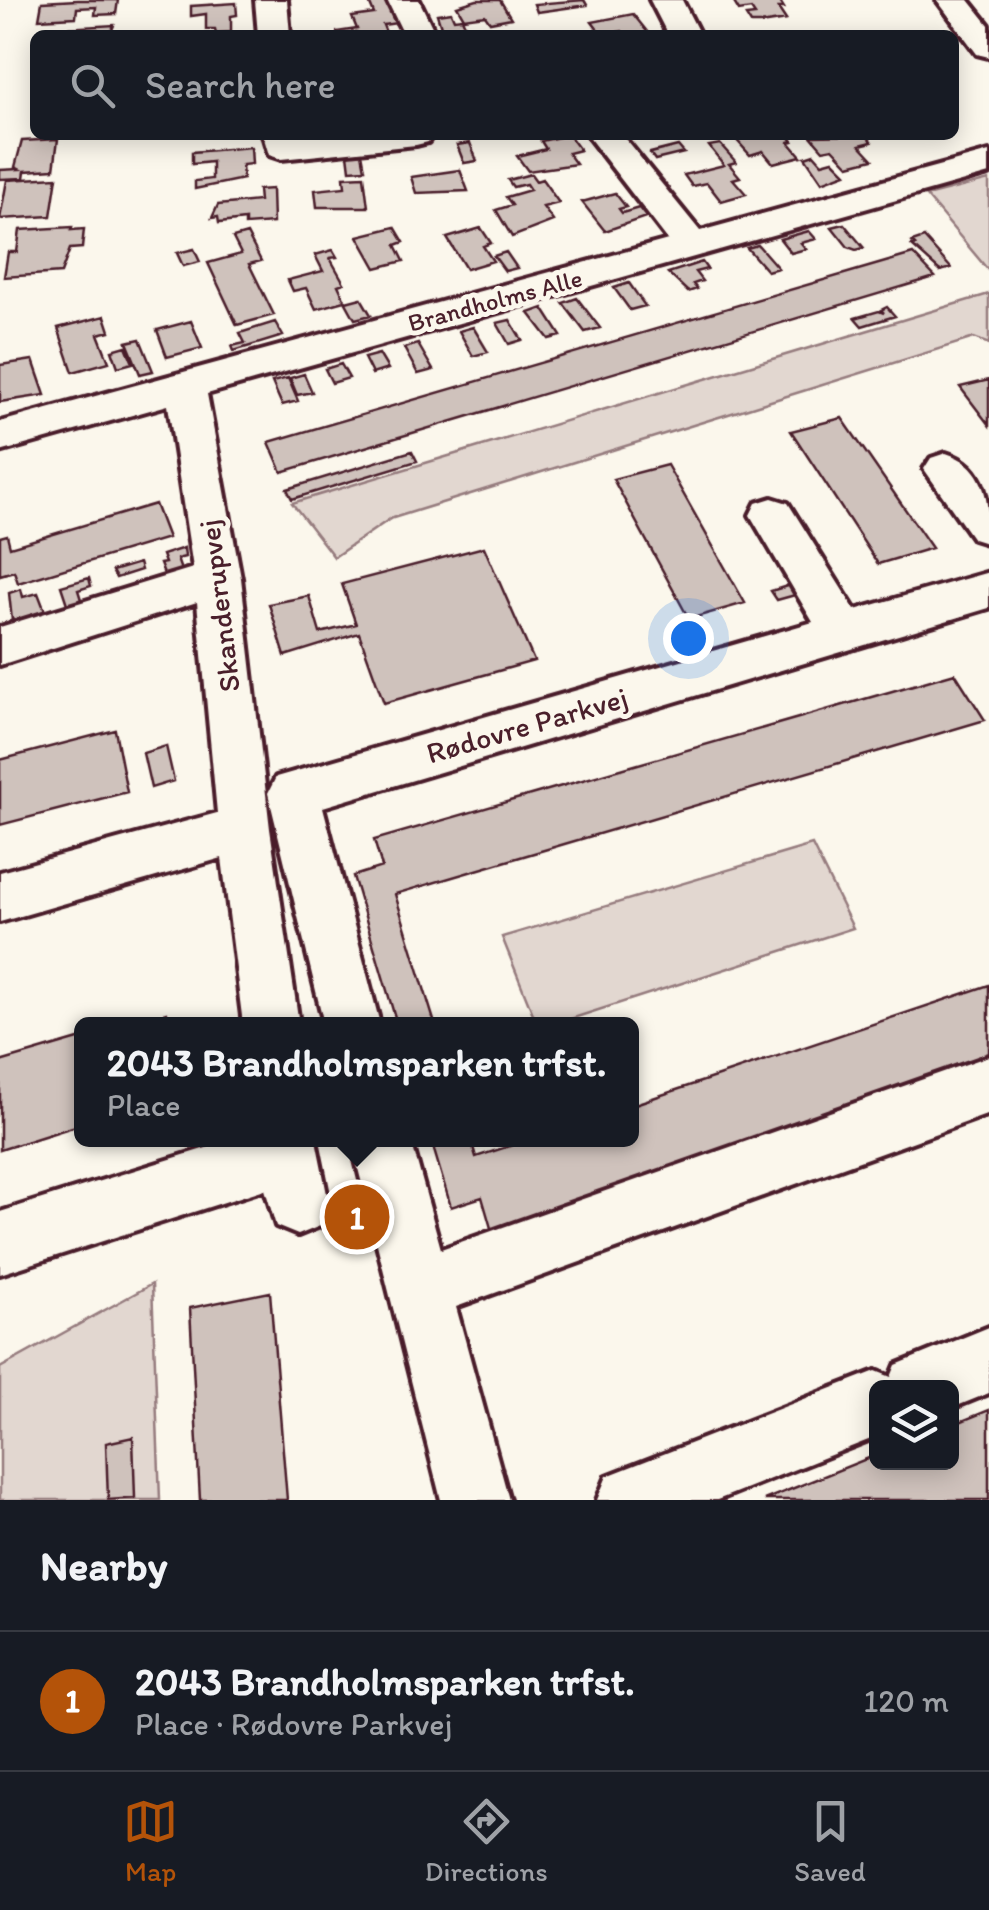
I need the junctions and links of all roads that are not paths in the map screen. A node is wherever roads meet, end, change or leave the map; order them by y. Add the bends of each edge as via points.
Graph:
1 (271, 0) edge
2 (403, 0) edge
3 (666, 0) edge
4 (954, 0) edge
5 (274, 30) edge
6 (418, 30) edge
7 (681, 30) edge
8 (989, 47) edge
9 (280, 140) edge
10 (364, 140) edge
11 (608, 140) edge
12 (989, 163) edge
13 (692, 245) junction
14 (185, 384) junction
15 (0, 437) edge
16 (946, 469) dead end
17 (772, 515) dead end
18 (989, 528) edge
19 (218, 578) junction
20 (989, 590) edge
21 (844, 632) junction
22 (0, 646) edge
23 (244, 830) junction
24 (0, 898) edge
25 (269, 1017) edge
26 (350, 1017) edge
27 (989, 1085) edge
28 (383, 1147) edge
29 (290, 1165) edge
30 (0, 1243) edge
31 (420, 1288) junction
32 (989, 1360) edge
33 (939, 1380) edge
34 (869, 1407) edge
35 (475, 1500) edge
36 (632, 1500) edge

1 - 5 street
2 - 6 street
3 - 7 street
4 - 8 street
9 - 10 street via 281,148
11 - 13 street
12 - 13 street, Brandholms Alle
13 - 14 street, Brandholms Alle
14 - 15 street, Brandholms Alle
14 - 19 street, Skanderupvej
16 - 18 street
17 - 21 street
19 - 22 street
19 - 23 street, Skanderupvej
20 - 21 street, Rødovre Parkvej
21 - 26 street, Rødovre Parkvej via 294,793
23 - 24 street
23 - 25 street, Skanderupvej
27 - 31 street
28 - 31 street
29 - 30 street
31 - 35 street
32 - 33 street
34 - 36 street

